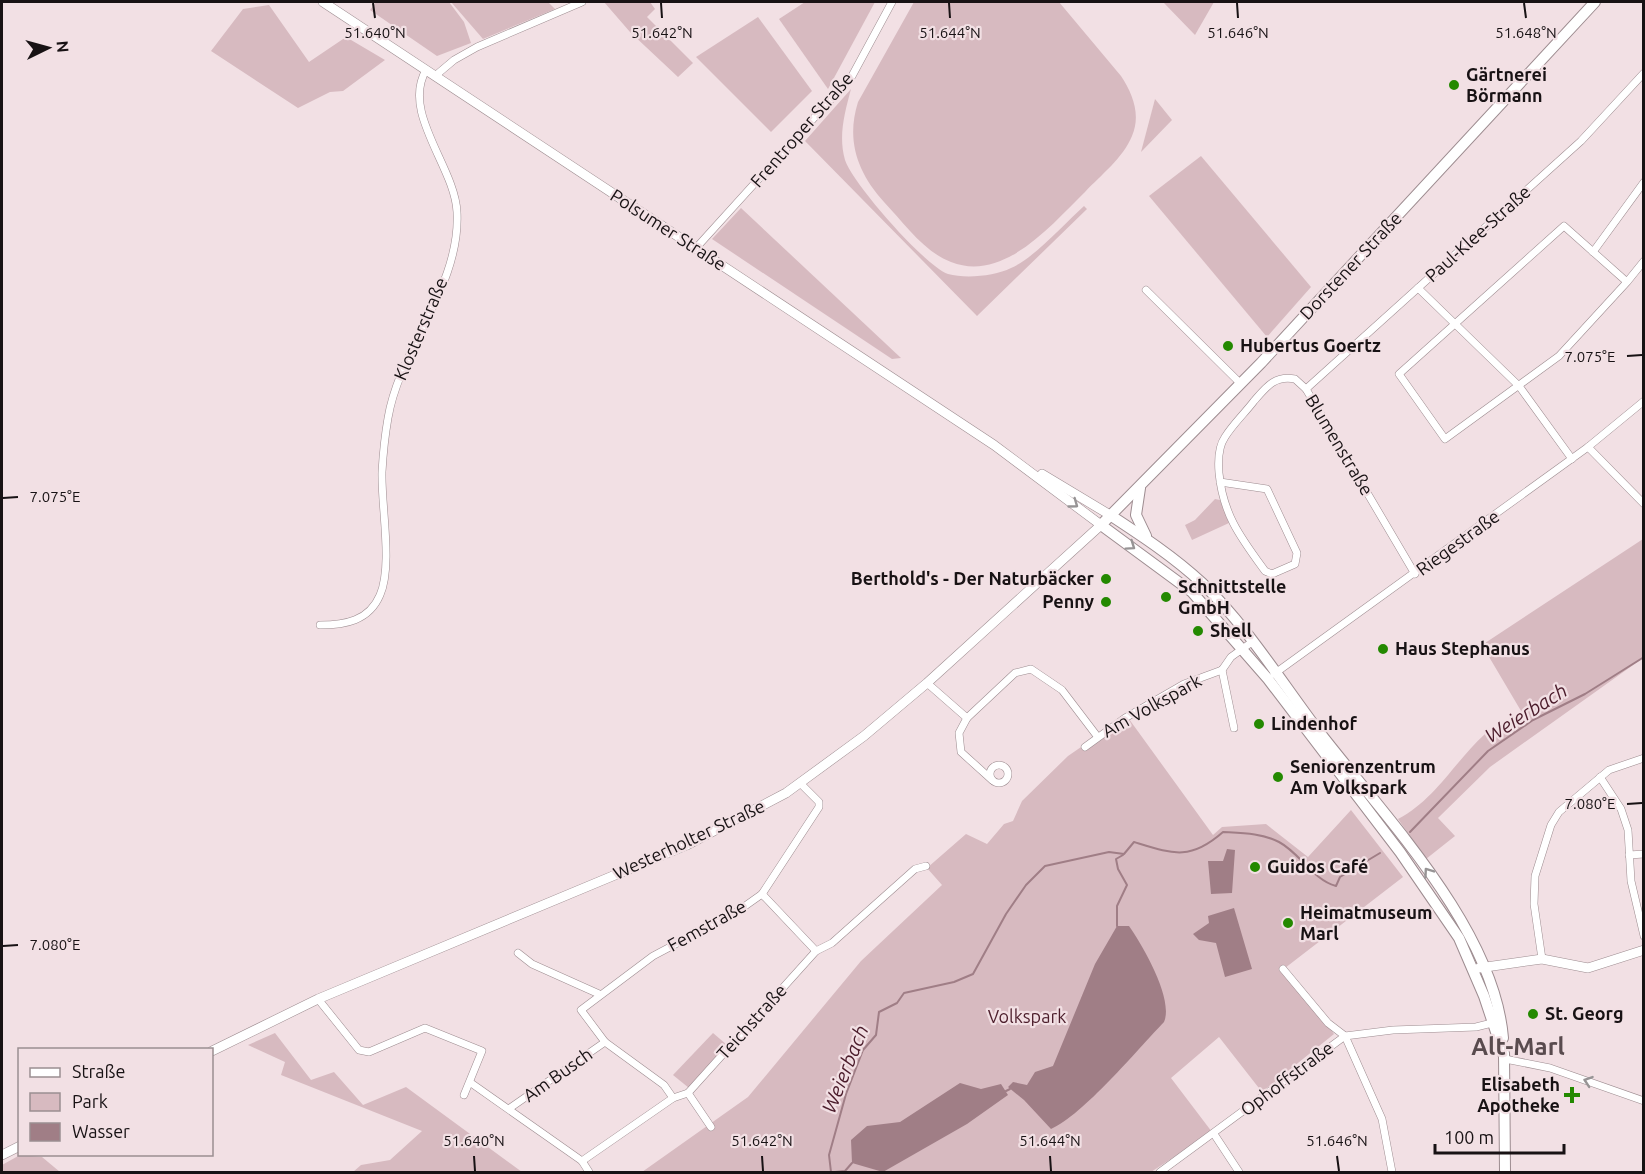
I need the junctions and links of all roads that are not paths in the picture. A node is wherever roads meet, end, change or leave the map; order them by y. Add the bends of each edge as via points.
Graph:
1 (323, 2) edge
2 (582, 2) edge
3 (892, 2) edge
4 (1595, 2) edge
5 (431, 73) junction
6 (1644, 73) edge
7 (1644, 182) edge
8 (696, 248) junction
9 (1593, 252) junction
10 (1644, 261) edge
11 (1627, 282) junction
12 (1418, 288) junction
13 (1146, 290) dead end
14 (1456, 324) junction
15 (1241, 384) junction
16 (1519, 386) junction
17 (1306, 389) junction
18 (1644, 401) edge
19 (1588, 447) junction
20 (1013, 459) junction
21 (1572, 459) junction
22 (1220, 482) junction
23 (1140, 488) junction
24 (1644, 504) edge
25 (1110, 515) junction
26 (1101, 525) junction
27 (1149, 541) junction
28 (1415, 574) junction
29 (320, 625) dead end
30 (1247, 646) junction
31 (1222, 670) junction
32 (1272, 676) junction
33 (927, 682) junction
34 (967, 718) junction
35 (1234, 728) dead end
36 (1097, 736) junction
37 (1085, 747) dead end
38 (1644, 758) edge
39 (1600, 777) junction
40 (992, 780) dead end
41 (800, 783) junction
42 (1629, 855) junction
43 (1644, 855) edge
44 (926, 866) dead end
45 (762, 894) junction
46 (1644, 936) edge
47 (1644, 950) edge
48 (816, 951) junction
49 (518, 953) dead end
50 (1542, 958) junction
51 (1479, 968) junction
52 (1283, 969) dead end
53 (599, 994) junction
54 (318, 999) junction
55 (581, 1010) joint
56 (1497, 1021) junction
57 (1344, 1036) junction
58 (605, 1042) junction
59 (213, 1051) edge
60 (1505, 1059) junction
61 (471, 1083) junction
62 (688, 1094) junction
63 (464, 1095) dead end
64 (673, 1098) junction
65 (1644, 1101) edge
66 (510, 1108) junction
67 (711, 1126) dead end
68 (1214, 1134) junction
69 (18, 1147) edge
70 (2, 1155) edge
71 (582, 1161) junction
72 (589, 1173) edge
73 (1160, 1173) edge
74 (1239, 1173) edge
75 (1392, 1173) edge
76 (1504, 1173) edge

1 - 5 main road, Polsumer Straße
2 - 5 street via 477,47
3 - 8 street, Frentroper Straße via 852,76
4 - 15 main road, Dorstener Straße
5 - 8 main road, Polsumer Straße
5 - 29 street, Klosterstraße via 419,82 422,114 451,180 456,232 449,264 407,357 388,417 382,471 385,571 380,596 350,624
6 - 12 street, Paul-Klee-Straße via 1581,141
7 - 9 street
8 - 20 main road, Polsumer Straße
9 - 11 street
9 - 14 street via 1564,226
10 - 11 street
11 - 16 street via 1559,356
12 - 14 street
12 - 17 street, Paul-Klee-Straße
13 - 15 street
14 - 16 street
14 - 16 street via 1399,374 1445,439
15 - 23 main road, Dorstener Straße
16 - 21 street
17 - 22 street, Blumenstraße via 1287,377 1266,387 1224,438
17 - 28 street, Blumenstraße
18 - 19 street, Riegestraße
19 - 21 street, Riegestraße
19 - 24 street
20 - 25 main road, Polsumer Straße
20 -> 26 main road, Polsumer Straße
21 - 28 street, Riegestraße
22 - 22 street, Blumenstraße via 1267,489 1297,553 1295,564 1272,574 1265,571 1233,525
23 - 25 main road, Dorstener Straße
23 - 27 main road via 1136,515
25 - 26 main road, Dorstener Straße
25 - 27 main road
26 -> 30 main road via 1192,592
26 - 33 main road, Westerholter Straße
27 - 30 main road via 1201,583
28 - 32 street, Riegestraße
30 - 31 street, Am Volkspark via 1231,657
30 - 32 main road
31 - 35 street, Am Volkspark
31 - 36 street, Am Volkspark via 1184,684
32 - 51 main road via 1435,900
33 - 34 street
33 - 41 main road, Westerholter Straße via 857,742
34 - 36 street via 1015,673 1031,669 1062,690
34 - 40 street via 959,733 961,752
36 - 37 street, Am Volkspark
38 - 39 street
39 - 42 street via 1621,809 1628,830
39 - 50 street via 1559,812 1541,850 1534,904
41 - 45 street, Femstraße via 819,802 819,807
41 - 54 main road, Westerholter Straße via 687,845
42 - 43 street
42 - 46 street
44 - 48 street, Teichstraße via 915,869 832,944
45 - 48 street
45 - 53 street, Femstraße via 653,956
47 - 50 main road via 1588,968
48 - 62 street, Teichstraße
49 - 53 street via 532,964
50 - 51 main road
51 - 56 main road
52 - 57 street via 1328,1023
53 - 55 street, Femstraße
54 - 59 main road, Westerholter Straße
54 - 61 street via 359,1050 369,1052 425,1028 482,1051
55 - 58 street, Am Busch
56 - 57 street, Ophoffstraße via 1476,1027
56 - 60 main road
57 - 68 street, Ophoffstraße
57 - 75 street via 1382,1119
58 - 64 street, Am Busch via 664,1086
58 - 66 street, Am Busch
65 -> 60 street via 1550,1068
60 - 76 main road
61 - 63 street
61 - 66 street
62 - 64 street
62 - 67 street
64 - 71 street
66 - 71 street
68 - 73 street, Ophoffstraße
68 - 74 street
69 - 70 main road
71 - 72 street

